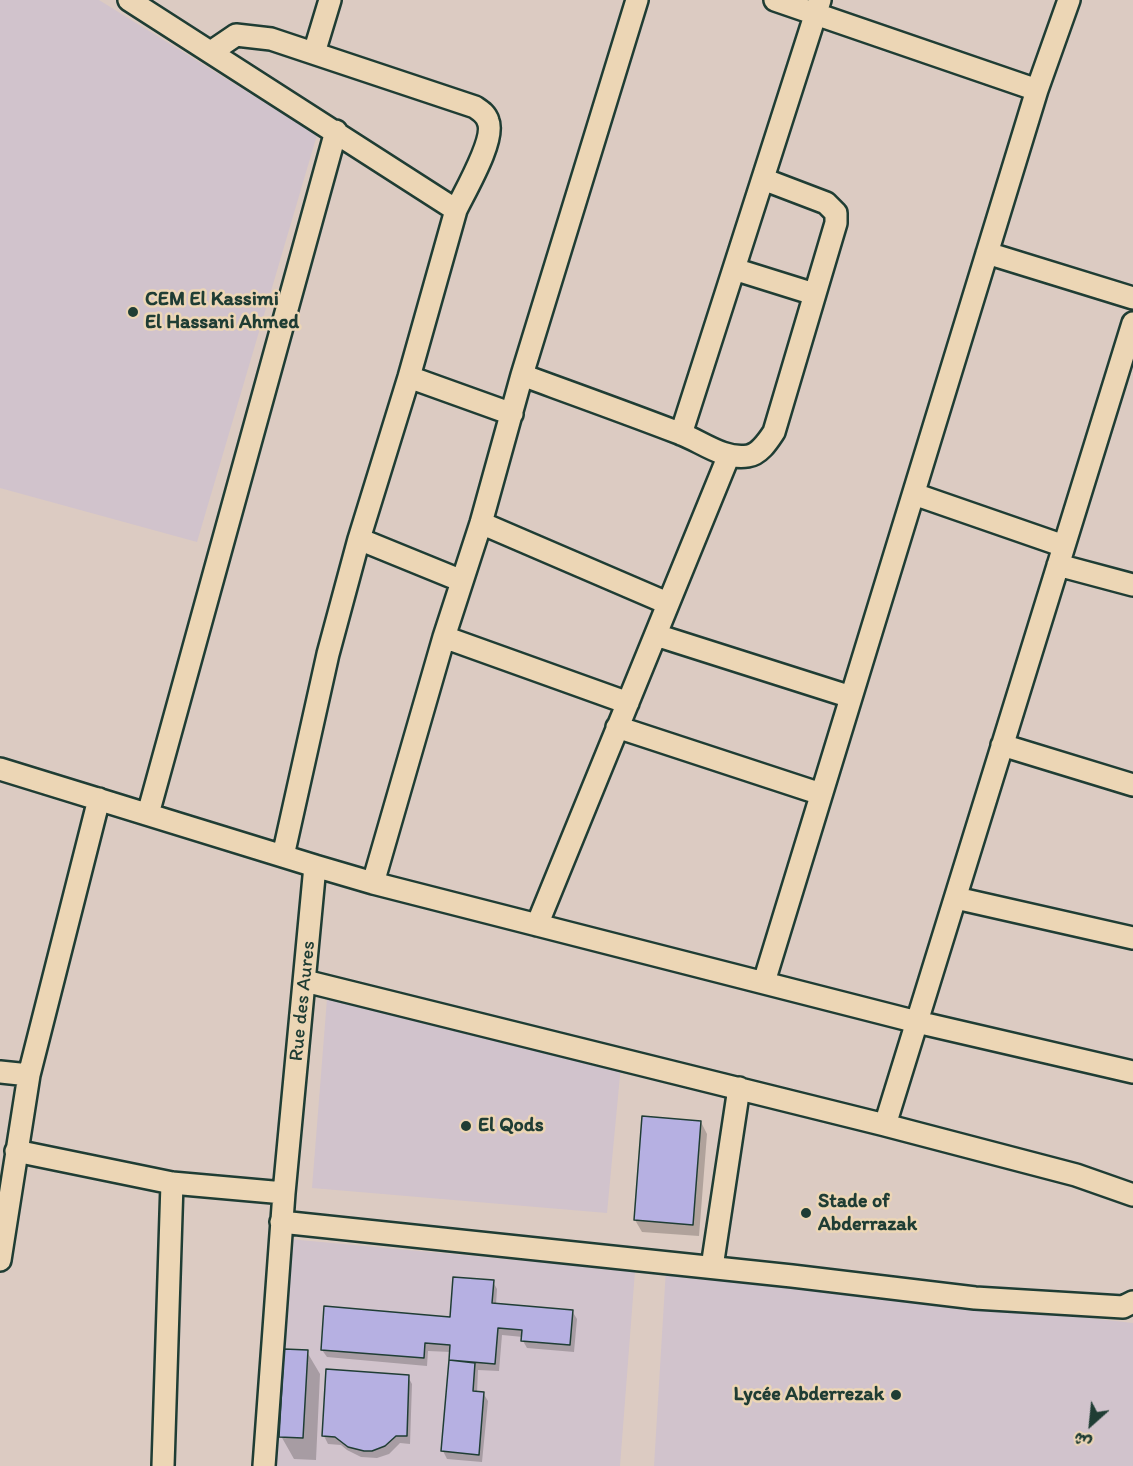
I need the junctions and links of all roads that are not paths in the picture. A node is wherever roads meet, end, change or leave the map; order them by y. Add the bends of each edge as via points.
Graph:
1 (129, 0) edge
2 (330, 0) edge
3 (637, 0) edge
4 (775, 0) edge
5 (1069, 0) edge
6 (818, 7) edge
7 (211, 52) junction
8 (314, 53) junction
9 (1038, 90) junction
10 (336, 131) junction
11 (763, 179) junction
12 (456, 210) junction
13 (987, 253) junction
14 (734, 269) junction
15 (814, 294) junction
16 (1133, 298) edge
17 (1133, 323) edge
18 (522, 375) junction
19 (409, 377) junction
20 (512, 414) junction
21 (681, 434) junction
22 (729, 455) junction
23 (914, 494) junction
24 (481, 523) junction
25 (359, 539) junction
26 (1061, 555) junction
27 (462, 581) junction
28 (1133, 585) edge
29 (667, 603) junction
30 (656, 635) junction
31 (444, 637) junction
32 (851, 697) junction
33 (628, 704) junction
34 (617, 727) junction
35 (1002, 745) junction
36 (0, 769) edge
37 (1133, 784) edge
38 (821, 794) junction
39 (99, 799) junction
40 (148, 814) junction
41 (283, 856) junction
42 (315, 866) junction
43 (373, 883) junction
44 (956, 898) junction
45 (537, 925) junction
46 (1133, 938) edge
47 (305, 981) junction
48 (764, 982) junction
49 (917, 1022) junction
50 (0, 1072) edge
51 (1133, 1072) edge
52 (29, 1075) junction
53 (739, 1088) junction
54 (885, 1125) junction
55 (16, 1151) junction
56 (172, 1183) junction
57 (284, 1193) junction
58 (1133, 1195) edge
59 (281, 1222) junction
60 (0, 1260) edge
61 (712, 1267) junction
62 (1133, 1302) edge
63 (163, 1466) edge
64 (264, 1466) edge

1 - 7 street
2 - 8 street
3 - 18 street
4 - 6 street
5 - 9 street
6 - 9 street
6 - 11 street
7 - 8 street via 236,35 271,39
7 - 10 street
8 - 12 street via 483,112 490,129 487,143
9 - 13 street
10 - 12 street
10 - 40 street
11 - 14 street
11 - 15 street via 826,203 836,213
12 - 19 street
13 - 16 street
13 - 23 street
14 - 15 street
14 - 21 street
15 - 22 street via 774,432 768,442 749,456
17 - 26 street
18 - 20 street
18 - 21 street
19 - 20 street
19 - 25 street
20 - 24 street
21 - 22 street
22 - 29 street
23 - 26 street
23 - 32 street
24 - 27 street
24 - 29 street
25 - 27 street
25 - 41 street via 328,654
26 - 28 street
26 - 35 street
27 - 31 street
29 - 30 street
30 - 32 street
30 - 33 street
31 - 33 street
31 - 43 street
32 - 38 street
33 - 34 street
34 - 38 street
34 - 45 street
35 - 37 street
35 - 44 street
36 - 39 street
38 - 48 street
39 - 40 street
39 - 52 street
40 - 41 street
41 - 42 street
42 - 43 street
42 - 47 street, Rue des Aures
43 - 45 street
44 - 46 street
44 - 49 street
45 - 48 street
47 - 53 street
47 - 57 street, Rue des Aures
48 - 49 street
49 - 51 street
49 - 54 street
50 - 52 street
52 - 55 street
53 - 54 street
53 - 61 street
54 - 58 street via 1076,1175
55 - 56 street
55 - 60 street
56 - 57 street
56 - 63 street
57 - 59 street, Rue des Aures
59 - 61 street
59 - 64 street, Rue des Aures
61 - 62 street via 975,1298 1123,1307

